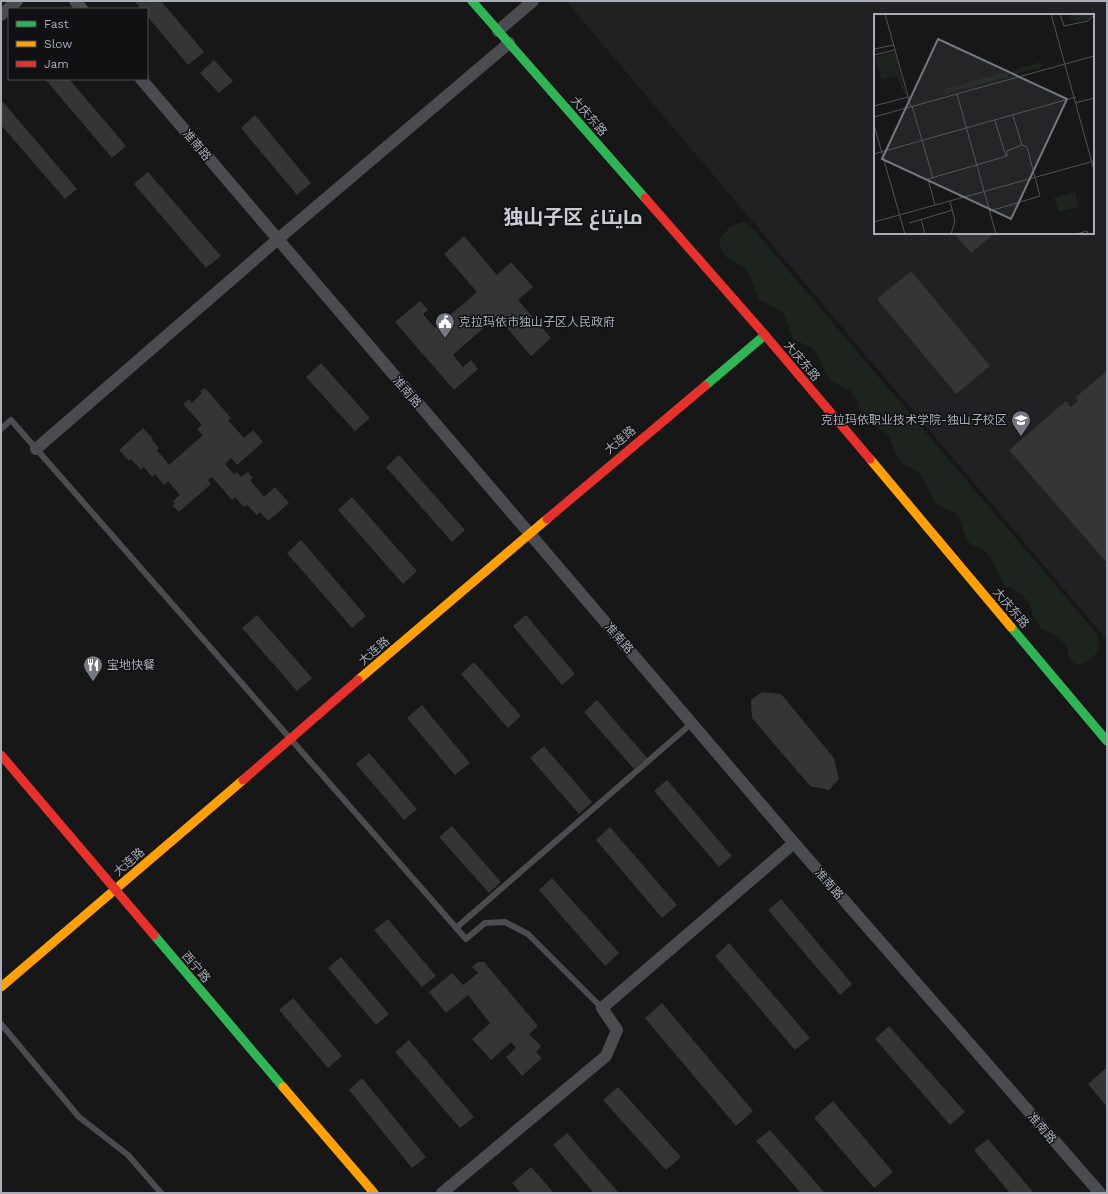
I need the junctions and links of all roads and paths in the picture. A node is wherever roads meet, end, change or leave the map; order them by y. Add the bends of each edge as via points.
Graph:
1 (17, 1) edge
2 (472, 1) edge
3 (533, 1) edge
4 (9, 8) edge
5 (498, 31) junction
6 (509, 43) junction
7 (142, 80) edge
8 (277, 240) junction
9 (765, 335) junction
10 (1, 428) edge
11 (36, 449) junction
12 (528, 534) junction
13 (692, 723) junction
14 (290, 740) junction
15 (1107, 741) edge
16 (1, 755) edge
17 (794, 843) junction
18 (114, 890) junction
19 (456, 928) junction
20 (1, 987) edge
21 (602, 1008) junction
22 (1, 1024) edge
23 (160, 1193) edge
24 (374, 1193) edge
25 (442, 1193) edge
26 (1100, 1193) edge

1 - 4 street
2 - 5 street, 大庆东路
3 - 5 street
5 - 6 street, 大庆东路
6 - 8 street
6 - 9 street, 大庆东路
7 - 8 street, 准南路
8 - 11 street
8 - 12 street, 准南路
9 - 12 street, 大连路
9 - 15 street, 大庆东路
10 - 11 lane via 11,420
11 - 14 lane
12 - 13 street, 准南路
12 - 14 street, 大连路
13 - 17 street, 准南路
13 - 19 lane
14 - 18 street, 大连路
14 - 19 lane
16 - 18 street, 西宁路
17 - 21 street
17 - 26 street, 准南路
18 - 20 street, 大连路
18 - 24 street, 西宁路
19 - 21 lane via 466,939 485,923 505,922 528,934
21 - 25 street via 617,1030 606,1056
22 - 23 lane via 79,1117 128,1155

